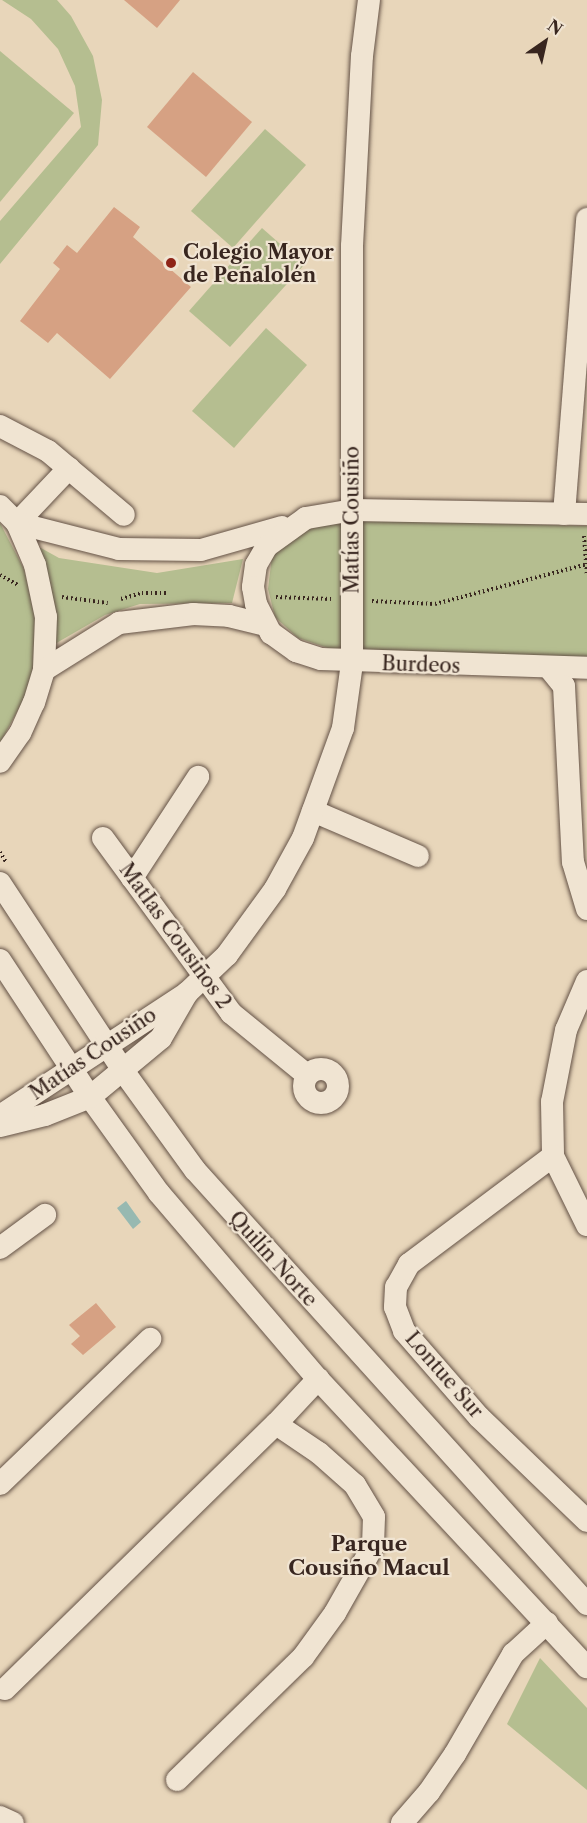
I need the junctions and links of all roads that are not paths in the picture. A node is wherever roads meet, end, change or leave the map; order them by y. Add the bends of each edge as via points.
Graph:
1 (369, 0) edge
2 (587, 219) edge
3 (581, 313) junction
4 (587, 354) edge
5 (0, 426) edge
6 (69, 468) junction
7 (0, 506) edge
8 (353, 510) junction
9 (578, 514) edge
10 (124, 515) dead end
11 (297, 521) junction
12 (17, 523) junction
13 (266, 625) junction
14 (352, 663) junction
15 (587, 668) edge
16 (550, 669) junction
17 (44, 670) junction
18 (0, 762) edge
19 (198, 777) dead end
20 (313, 811) junction
21 (103, 838) dead end
22 (418, 856) dead end
23 (132, 878) junction
24 (0, 883) edge
25 (587, 909) edge
26 (0, 960) edge
27 (204, 975) junction
28 (587, 981) edge
29 (187, 993) junction
30 (106, 1044) junction
31 (71, 1068) junction
32 (124, 1072) junction
33 (307, 1075) dead end
34 (90, 1097) junction
35 (0, 1116) edge
36 (0, 1126) edge
37 (553, 1156) junction
38 (45, 1215) dead end
39 (587, 1225) edge
40 (0, 1248) edge
41 (150, 1339) dead end
42 (318, 1379) junction
43 (276, 1424) junction
44 (0, 1484) edge
45 (587, 1521) edge
46 (587, 1604) edge
47 (547, 1623) junction
48 (587, 1667) edge
49 (5, 1689) dead end
50 (177, 1780) dead end
51 (0, 1817) edge
52 (13, 1823) edge
53 (402, 1823) edge

1 - 8 street, Matías Cousiño via 362,56 352,246
2 - 3 street
3 - 4 street
3 - 9 street
5 - 6 street via 20,434
6 - 10 street
6 - 12 street
7 - 12 street
8 - 9 street, Burdeos
8 - 11 street, Burdeos
8 - 14 street, Matías Cousiño
11 - 12 street, Burdeos via 201,550 119,549
11 - 13 street, Burdeos via 274,537 261,554 254,575 254,596
12 - 17 street via 35,565 46,617
13 - 14 street, Burdeos via 297,651
13 - 17 street, Burdeos via 229,616 193,614 119,623
14 - 16 street, Burdeos
14 - 20 street, Matías Cousiño via 343,728
15 - 16 street, Burdeos
16 - 25 street via 564,686 573,862
17 - 18 street via 20,733
19 - 23 street
20 - 22 street
20 - 27 street, Matías Cousiño via 275,888 227,955
21 - 23 street, MatIas Cousiños 2
23 - 27 street, MatIas Cousiños 2
24 - 30 street, Quilín Norte
26 - 31 street
27 - 29 street, Matías Cousiño
27 - 33 street, MatIas Cousiños 2 via 231,1012
28 - 37 street via 566,1030 554,1092
29 - 30 street, Matías Cousiño
29 - 32 street, Matías Cousiño via 166,1032
30 - 31 street, Matías Cousiño
30 - 32 street, Quilín Norte
31 - 34 street
31 - 35 street, Matías Cousiño
32 - 34 street, Matías Cousiño
32 - 46 street, Quilín Norte via 232,1214
34 - 36 street, Matías Cousiño via 45,1115
34 - 42 street via 159,1193
37 - 39 street
37 - 45 street, Lontue Sur via 409,1264 396,1287 395,1307 404,1331 479,1417
38 - 40 street
41 - 44 street
42 - 43 street
42 - 47 street
43 - 49 street
43 - 50 street via 319,1453 355,1485 374,1517 373,1546 335,1613 303,1657
47 - 48 street
47 - 53 street via 513,1653 454,1754
51 - 52 street

